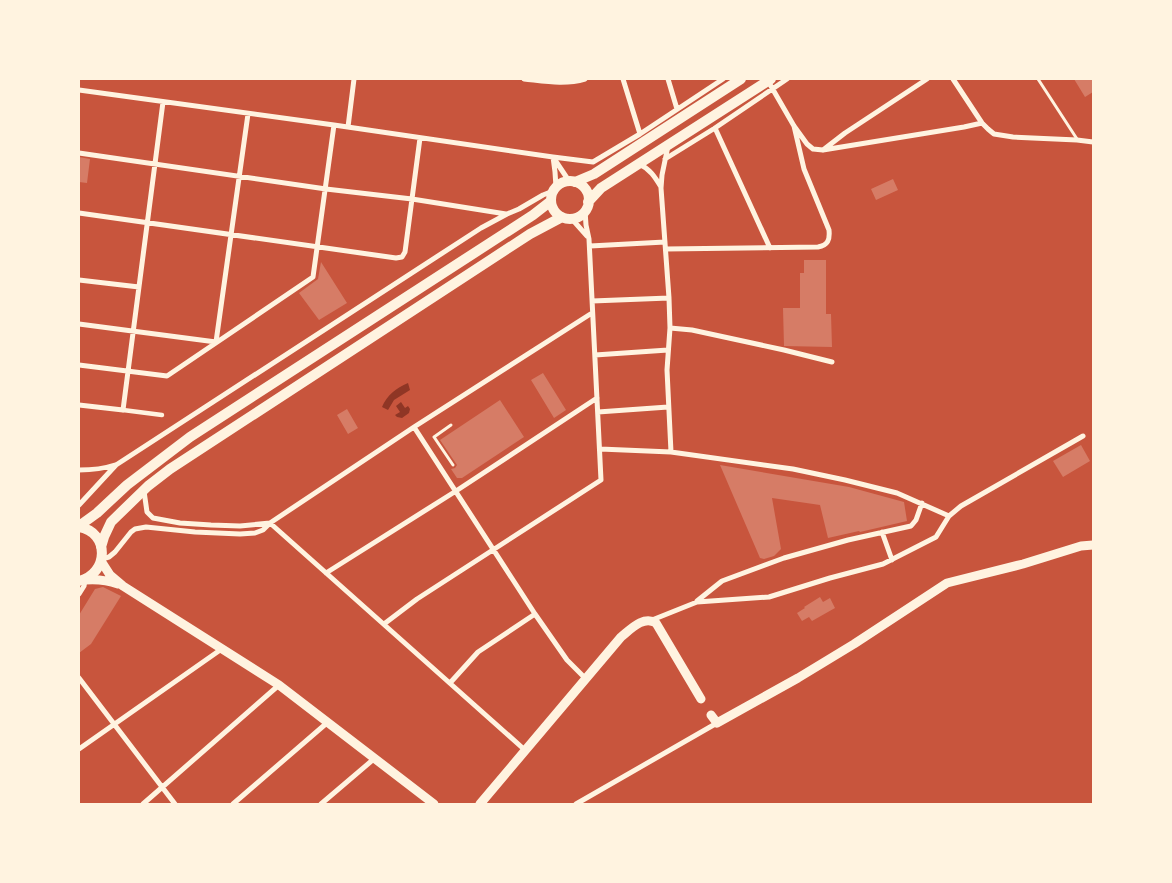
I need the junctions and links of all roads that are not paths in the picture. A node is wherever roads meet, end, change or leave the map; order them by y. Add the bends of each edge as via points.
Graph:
1 (354, 79) edge
2 (524, 79) edge
3 (585, 79) edge
4 (623, 79) edge
5 (668, 79) edge
6 (723, 79) edge
7 (741, 79) edge
8 (788, 79) edge
9 (927, 79) edge
10 (953, 79) edge
11 (1038, 79) edge
12 (564, 80) edge
13 (771, 83) edge
14 (79, 90) edge
15 (163, 102) junction
16 (677, 109) junction
17 (248, 114) junction
18 (982, 123) junction
19 (334, 125) junction
20 (794, 126) junction
21 (348, 127) junction
22 (715, 128) junction
23 (640, 134) junction
24 (420, 138) junction
25 (1077, 140) junction
26 (1093, 142) edge
27 (668, 145) junction
28 (823, 150) junction
29 (79, 154) edge
30 (553, 157) junction
31 (665, 159) junction
32 (155, 164) junction
33 (639, 164) junction
34 (240, 177) junction
35 (572, 181) junction
36 (661, 188) junction
37 (326, 189) junction
38 (553, 193) junction
39 (412, 199) junction
40 (587, 207) junction
41 (79, 213) edge
42 (507, 214) junction
43 (567, 217) junction
44 (147, 222) junction
45 (232, 234) junction
46 (589, 238) junction
47 (665, 242) junction
48 (318, 246) junction
49 (590, 246) junction
50 (770, 248) junction
51 (666, 249) junction
52 (79, 280) edge
53 (139, 287) junction
54 (669, 298) junction
55 (592, 301) junction
56 (592, 313) junction
57 (79, 324) edge
58 (670, 328) junction
59 (133, 331) junction
60 (216, 342) junction
61 (668, 350) junction
62 (594, 355) junction
63 (832, 362) dead end
64 (79, 365) edge
65 (128, 371) junction
66 (597, 398) junction
67 (79, 405) edge
68 (668, 407) junction
69 (123, 410) junction
70 (598, 412) junction
71 (162, 415) dead end
72 (451, 425) dead end
73 (414, 427) junction
74 (1083, 436) dead end
75 (600, 449) junction
76 (671, 452) junction
77 (116, 465) junction
78 (453, 465) dead end
79 (79, 470) edge
80 (144, 490) junction
81 (456, 491) junction
82 (922, 503) junction
83 (79, 505) edge
84 (949, 516) junction
85 (270, 523) junction
86 (79, 526) edge
87 (882, 532) junction
88 (1093, 545) edge
89 (101, 548) junction
90 (493, 550) junction
91 (101, 560) junction
92 (892, 560) junction
93 (326, 573) junction
94 (82, 580) edge
95 (123, 586) junction
96 (79, 594) edge
97 (696, 602) junction
98 (535, 614) junction
99 (651, 620) junction
100 (384, 624) junction
101 (223, 648) junction
102 (79, 678) edge
103 (586, 679) junction
104 (450, 683) junction
105 (279, 685) junction
106 (701, 698) dead end
107 (711, 715) dead end
108 (328, 722) junction
109 (717, 723) junction
110 (115, 725) junction
111 (79, 749) edge
112 (526, 751) junction
113 (375, 758) junction
114 (162, 787) junction
115 (143, 804) edge
116 (175, 804) edge
117 (233, 804) edge
118 (321, 804) edge
119 (434, 804) edge
120 (480, 804) edge
121 (576, 804) edge

1 - 21 street
2 - 12 street
3 - 12 street
4 - 23 street
5 - 16 street
6 - 16 street
7 - 35 main road via 594,174
8 - 13 street
9 - 28 street
10 - 18 street
11 - 25 lane
13 - 20 street
13 - 22 street
13 - 27 main road
14 - 15 street
15 - 17 street
15 - 32 street
16 - 23 street
17 - 19 street
17 - 34 street
18 - 25 street via 994,134
18 - 28 street
19 - 21 street
19 - 37 street
20 - 28 street via 813,149
20 - 50 street via 804,169 830,236 828,243 818,247
21 - 24 street
22 - 31 street
22 - 50 street
23 - 30 street via 593,162
24 - 30 street
24 - 39 street
25 - 26 street
27 - 31 street
27 - 33 main road
29 - 32 street
30 - 35 street
30 - 38 street
31 - 36 street
32 - 34 street
32 - 44 street
33 - 36 street via 653,173
33 - 40 main road via 601,188
34 - 37 street
34 - 45 street
35 - 38 main road via 559,184
35 - 40 main road via 587,192
36 - 47 street
37 - 39 street
37 - 48 street
38 - 42 street
38 - 43 main road via 555,210
38 - 86 main road via 533,215 190,437
39 - 42 street
39 - 48 street via 402,257
40 - 43 main road via 581,215
40 - 46 street
41 - 44 street
42 - 77 street via 402,278
43 - 46 street
43 - 80 main road via 537,230 382,330 170,469
44 - 45 street
44 - 53 street
45 - 48 street
45 - 60 street
46 - 49 street
47 - 49 street
47 - 51 street
48 - 60 street via 313,277
49 - 55 street
50 - 51 street
51 - 54 street
52 - 53 street
53 - 59 street
54 - 55 street
54 - 58 street
55 - 56 street
56 - 62 street
56 - 73 street
57 - 59 street
58 - 61 street
58 - 63 street via 692,330
59 - 60 street
59 - 65 street
60 - 65 street via 167,376
61 - 62 street
61 - 68 street
62 - 66 street
64 - 65 street
65 - 69 street
66 - 70 street
66 - 81 street
67 - 69 street
68 - 70 street
68 - 76 street
69 - 71 street
70 - 75 street
72 - 78 lane via 434,436
73 - 81 street
73 - 85 street
74 - 84 street
75 - 76 street
75 - 90 street via 601,480
76 - 82 street via 793,469 897,493
77 - 79 street
77 - 83 street
80 - 85 street via 147,512 154,518 211,525
80 - 89 main road via 111,522
81 - 90 street
81 - 93 street
82 - 84 street
82 - 87 street via 911,526
84 - 92 street via 936,537
85 - 91 street via 255,533 240,534 146,527 135,529 115,552
85 - 93 street
86 - 89 main road via 96,536
87 - 92 street
87 - 97 street via 784,558 722,581
88 - 109 main road via 948,583 798,678
89 - 91 main road
90 - 98 street
90 - 100 street
91 - 94 main road via 98,569
91 - 95 main road via 110,576
92 - 97 street via 769,597
93 - 100 street
94 - 95 main road via 108,581
94 - 96 street via 84,586
95 - 101 main road
97 - 99 street
98 - 103 street via 567,660
98 - 104 street via 478,652
99 - 103 main road via 644,621 621,637
99 - 106 main road
100 - 104 street
101 - 105 main road
101 - 110 street
102 - 110 street
103 - 112 main road
104 - 112 street
105 - 108 main road
105 - 114 street
107 - 109 main road
108 - 113 main road
108 - 117 street
109 - 121 street
110 - 111 street
110 - 114 street
112 - 120 main road
113 - 118 street
113 - 119 main road
114 - 115 street
114 - 116 street

